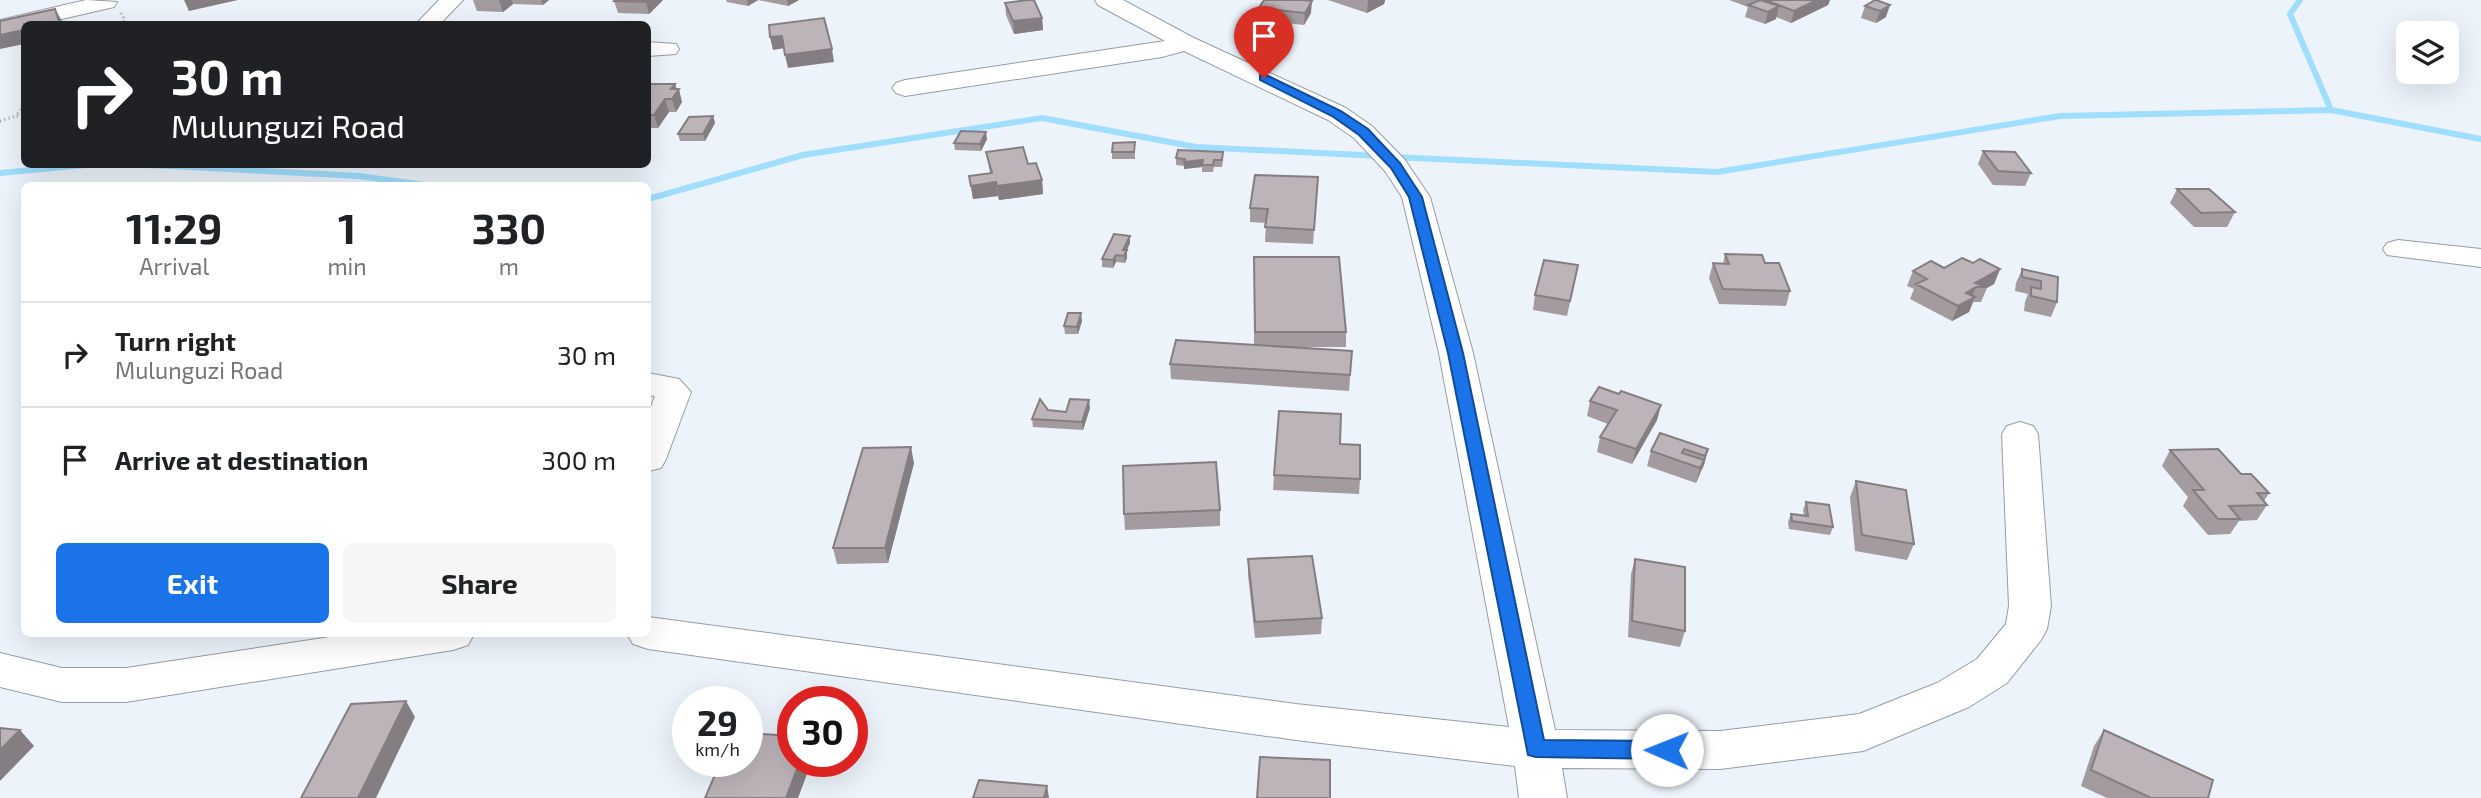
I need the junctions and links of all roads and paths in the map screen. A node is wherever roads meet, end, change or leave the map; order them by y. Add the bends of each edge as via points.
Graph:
1 (452, 0) edge
2 (1106, 0) edge
3 (106, 2) dead end
4 (25, 21) edge
5 (430, 21) edge
6 (21, 22) edge
7 (0, 27) edge
8 (1185, 43) junction
9 (905, 88) dead end
10 (21, 110) edge
11 (16, 116) junction
12 (21, 116) edge
13 (0, 121) edge
14 (2398, 249) dead end
15 (2481, 258) edge
16 (651, 384) edge
17 (2020, 434) dead end
18 (651, 452) edge
19 (651, 633) edge
20 (432, 637) edge
21 (0, 670) edge
22 (1536, 749) junction
23 (1543, 798) edge

1 - 5 street
2 - 8 street
3 - 4 street
6 - 7 street
8 - 9 street
8 - 22 street via 1337,114 1363,132 1416,197 1456,353
10 - 11 path
11 - 12 path
11 - 13 path
14 - 15 street
16 - 18 street via 674,392
17 - 22 street via 2030,606 2026,629 1992,671 1953,695 1863,732 1720,750
19 - 22 street via 1296,722
20 - 21 street via 125,685 62,685
22 - 23 street

